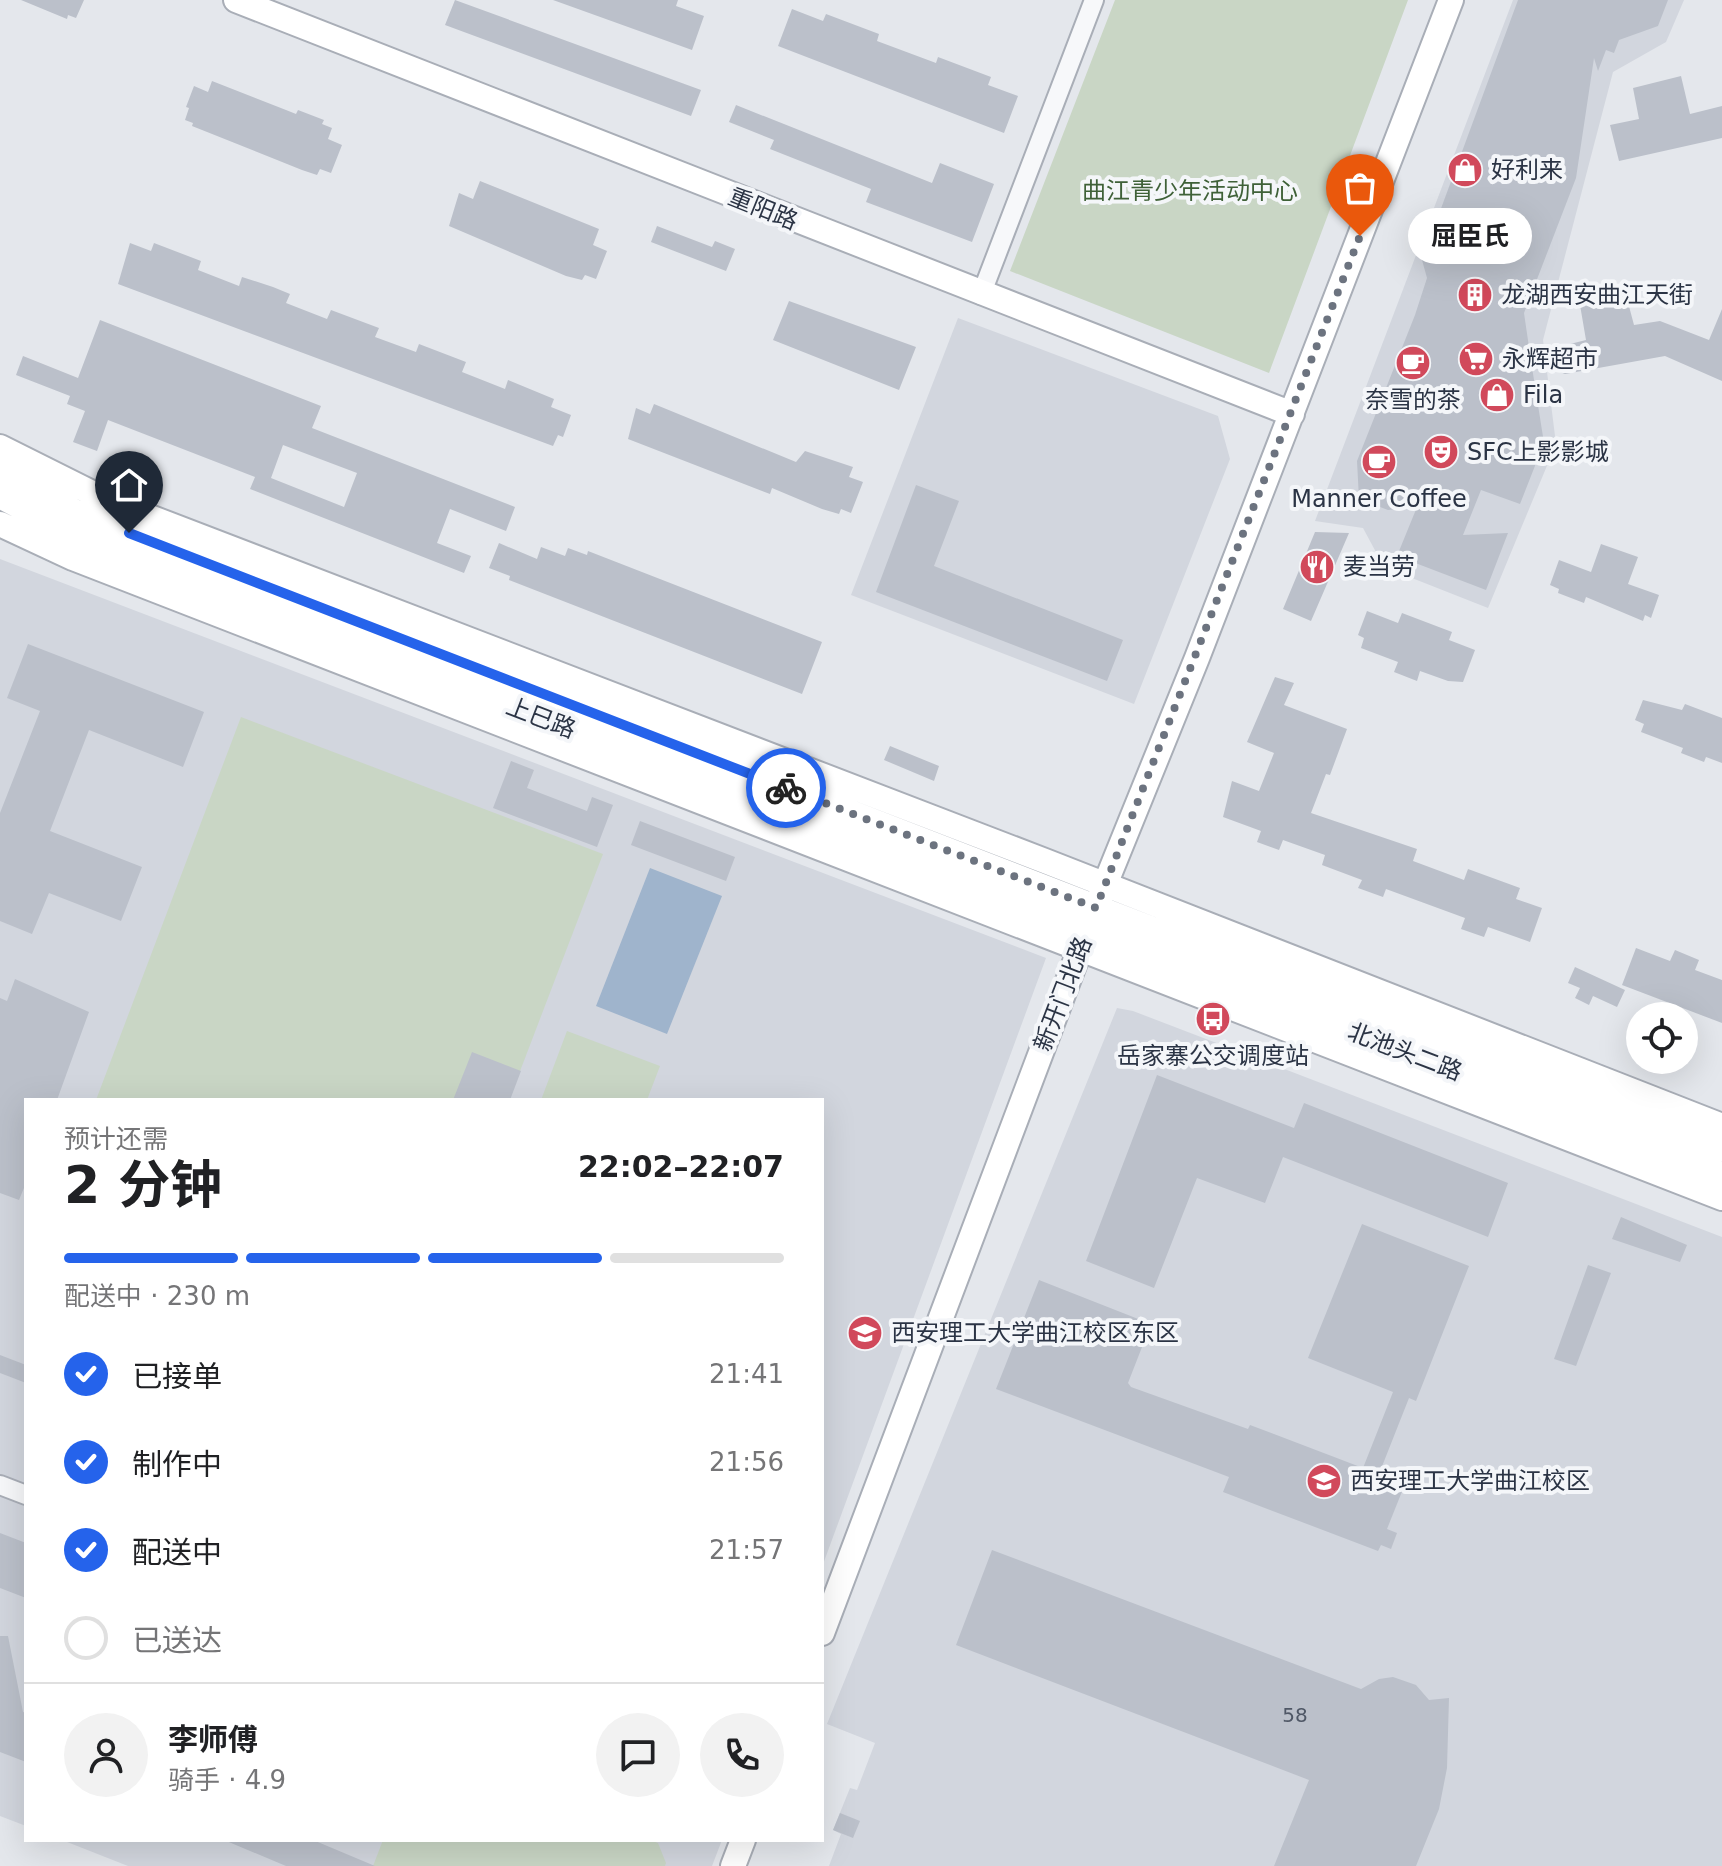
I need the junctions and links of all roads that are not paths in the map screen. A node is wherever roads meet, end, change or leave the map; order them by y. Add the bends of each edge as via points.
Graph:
1 (236, 0) edge
2 (1094, 0) edge
3 (1451, 0) edge
4 (981, 295) junction
5 (1292, 414) junction
6 (0, 447) edge
7 (0, 471) edge
8 (0, 496) edge
9 (0, 524) edge
10 (1105, 885) junction
11 (1096, 908) junction
12 (1084, 940) junction
13 (1722, 1126) edge
14 (1722, 1149) edge
15 (1722, 1174) edge
16 (1722, 1198) edge
17 (0, 1485) edge
18 (24, 1494) edge
19 (824, 1628) edge
20 (742, 1842) edge
21 (733, 1866) edge

1 - 4 street, 重阳路
2 - 4 street
3 - 5 street, 新开门北路
4 - 5 street, 重阳路
5 - 10 street, 新开门北路
6 - 10 street via 108,501
7 - 11 street, 上巳路 via 76,512
8 - 12 street, 上巳路 via 169,574
9 - 12 street via 73,558
10 - 11 street, 新开门北路
10 - 13 street
11 - 12 street, 新开门北路
11 - 14 street, 北池头二路
12 - 15 street, 北池头二路
12 - 16 street
12 - 19 street, 新开门北路
17 - 18 street
20 - 21 street

